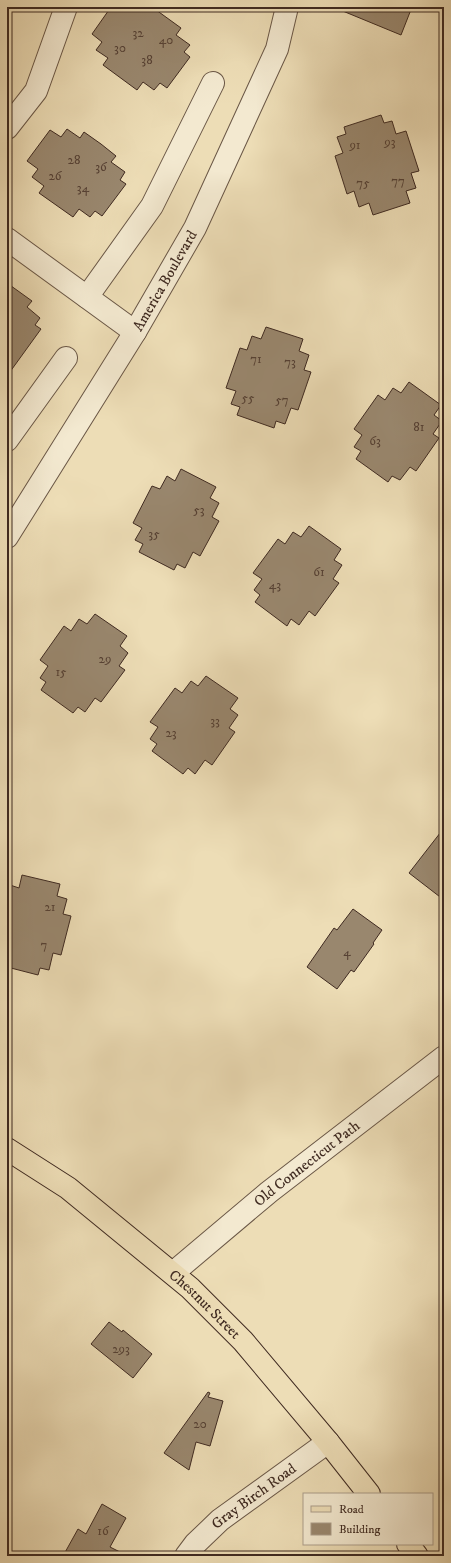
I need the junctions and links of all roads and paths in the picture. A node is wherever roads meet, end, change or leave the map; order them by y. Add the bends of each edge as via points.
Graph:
1 (66, 7) edge
2 (287, 7) edge
3 (213, 83) dead end
4 (7, 128) edge
5 (7, 239) edge
6 (87, 297) junction
7 (135, 332) junction
8 (66, 358) dead end
9 (7, 440) edge
10 (9, 527) edge
11 (444, 1057) edge
12 (7, 1149) edge
13 (173, 1273) junction
14 (328, 1442) junction
15 (368, 1493) edge
16 (409, 1545) edge
17 (186, 1556) edge
18 (417, 1556) edge

1 - 4 street via 36,91
2 - 7 street, America Boulevard via 277,50 195,228
3 - 6 street via 152,206
5 - 6 street
6 - 7 street
7 - 10 street, America Boulevard
8 - 9 street
11 - 13 street, Old Connecticut Path via 269,1192
12 - 13 main road, Chestnut Street via 68,1188
13 - 14 main road, Chestnut Street via 243,1342
14 - 15 main road, Chestnut Street
14 - 17 street, Gray Birch Road via 220,1520
16 - 18 main road

